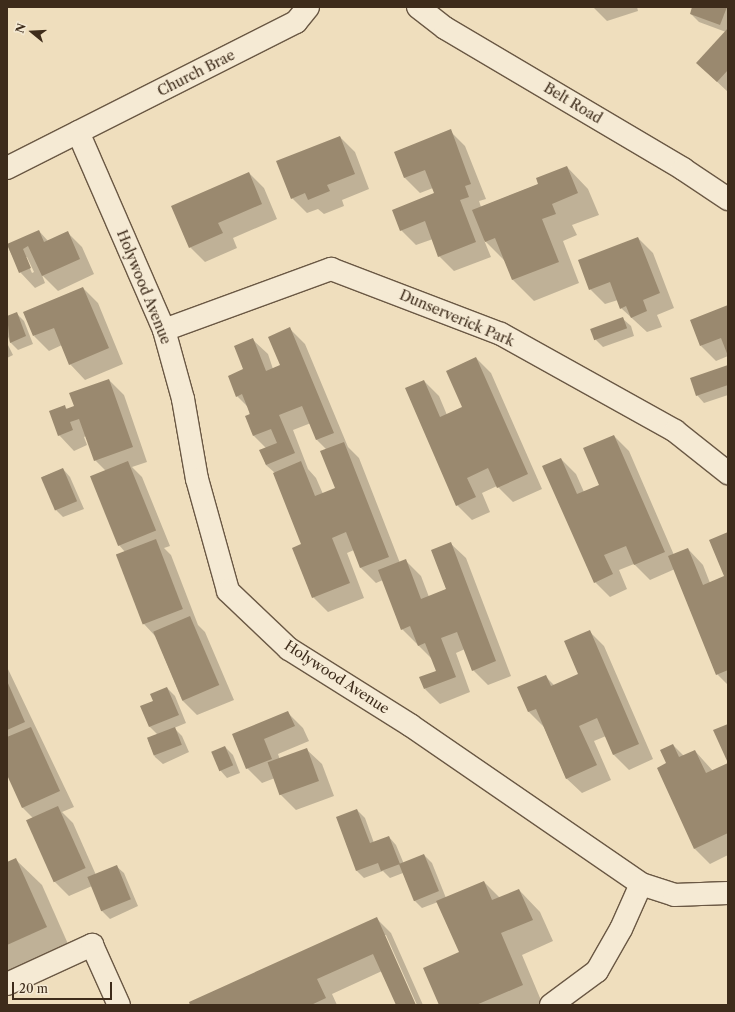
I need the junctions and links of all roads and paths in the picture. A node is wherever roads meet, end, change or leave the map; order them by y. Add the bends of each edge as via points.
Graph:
1 (308, 7) edge
2 (418, 7) edge
3 (78, 132) junction
4 (7, 168) edge
5 (728, 200) edge
6 (164, 330) junction
7 (728, 473) edge
8 (641, 884) junction
9 (728, 893) edge
10 (7, 984) edge
11 (120, 1005) edge
12 (551, 1005) edge

1 - 3 street, Church Brae via 296,22
2 - 5 street, Belt Road via 445,28 683,169
3 - 4 street, Church Brae
3 - 6 street, Holywood Avenue
6 - 7 street, Dunserverick Park via 331,269 501,334 675,432
6 - 8 street, Holywood Avenue via 183,399 197,479 228,591 289,649 410,725
8 - 9 street, Holywood Avenue via 674,895
8 - 12 street via 621,930 597,970
10 - 11 street via 92,945

